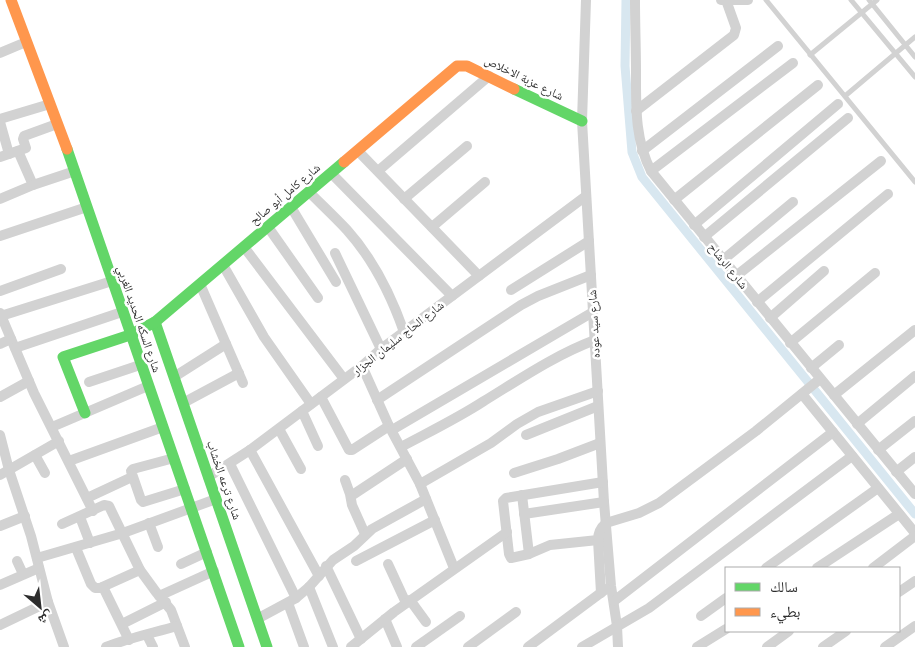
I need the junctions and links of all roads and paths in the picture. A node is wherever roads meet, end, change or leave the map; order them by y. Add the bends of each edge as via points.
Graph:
1 (11, 0) edge
2 (586, 0) edge
3 (635, 0) edge
4 (720, 0) edge
5 (726, 0) edge
6 (748, 0) edge
7 (766, 0) edge
8 (852, 0) edge
9 (872, 1) edge
10 (862, 12) junction
11 (915, 37) edge
12 (26, 42) junction
13 (906, 45) junction
14 (778, 46) dead end
15 (0, 53) edge
16 (810, 54) junction
17 (896, 54) junction
18 (915, 57) edge
19 (793, 63) dead end
20 (454, 68) joint
21 (489, 76) junction
22 (915, 77) edge
23 (818, 85) dead end
24 (845, 96) junction
25 (50, 104) junction
26 (838, 104) dead end
27 (636, 111) junction
28 (848, 118) dead end
29 (0, 120) edge
30 (582, 121) junction
31 (57, 124) junction
32 (467, 146) dead end
33 (358, 150) junction
34 (642, 151) junction
35 (9, 154) edge
36 (881, 161) dead end
37 (75, 171) junction
38 (378, 171) junction
39 (651, 171) junction
40 (331, 173) junction
41 (485, 182) dead end
42 (915, 182) edge
43 (33, 185) junction
44 (309, 192) junction
45 (888, 194) dead end
46 (586, 196) junction
47 (404, 198) junction
48 (0, 199) edge
49 (674, 200) junction
50 (794, 202) dead end
51 (87, 207) junction
52 (291, 207) junction
53 (694, 224) junction
54 (268, 227) junction
55 (432, 227) junction
56 (0, 236) edge
57 (704, 237) junction
58 (589, 241) junction
59 (244, 247) junction
60 (335, 253) dead end
61 (723, 260) junction
62 (223, 265) junction
63 (61, 269) dead end
64 (824, 271) dead end
65 (875, 273) dead end
66 (591, 275) junction
67 (479, 276) junction
68 (736, 276) junction
69 (112, 281) junction
70 (336, 282) dead end
71 (200, 284) junction
72 (511, 290) dead end
73 (0, 291) edge
74 (452, 296) junction
75 (318, 298) dead end
76 (757, 302) junction
77 (122, 312) junction
78 (593, 312) junction
79 (1, 314) edge
80 (770, 318) junction
81 (156, 322) junction
82 (915, 330) edge
83 (404, 332) junction
84 (130, 335) junction
85 (595, 340) junction
86 (13, 343) junction
87 (790, 343) junction
88 (0, 344) edge
89 (226, 344) junction
90 (839, 345) dead end
91 (381, 349) junction
92 (140, 365) junction
93 (362, 366) junction
94 (811, 368) junction
95 (174, 376) junction
96 (915, 376) edge
97 (344, 380) junction
98 (820, 380) junction
99 (29, 381) junction
100 (89, 382) dead end
101 (148, 386) junction
102 (598, 391) junction
103 (802, 394) junction
104 (834, 396) junction
105 (0, 397) edge
106 (321, 397) junction
107 (377, 400) junction
108 (183, 403) junction
109 (311, 404) junction
110 (598, 406) junction
111 (302, 411) junction
112 (85, 413) junction
113 (915, 421) edge
114 (857, 424) junction
115 (52, 427) junction
116 (163, 427) junction
117 (391, 428) junction
118 (279, 429) junction
119 (833, 432) junction
120 (526, 434) dead end
121 (0, 438) edge
122 (59, 441) junction
123 (600, 443) junction
124 (318, 446) dead end
125 (401, 447) junction
126 (250, 450) junction
127 (878, 450) junction
128 (35, 455) junction
129 (852, 456) junction
130 (915, 457) edge
131 (174, 458) junction
132 (407, 459) junction
133 (69, 461) junction
134 (230, 464) junction
135 (301, 469) dead end
136 (896, 472) junction
137 (5, 473) edge
138 (45, 473) dead end
139 (514, 473) dead end
140 (132, 477) junction
141 (208, 477) junction
142 (345, 480) dead end
143 (603, 482) junction
144 (420, 484) junction
145 (878, 488) junction
146 (185, 490) junction
147 (914, 491) edge
148 (351, 496) junction
149 (522, 496) junction
150 (87, 498) junction
151 (216, 499) junction
152 (426, 499) junction
153 (604, 502) junction
154 (192, 508) junction
155 (93, 511) junction
156 (524, 514) junction
157 (899, 514) junction
158 (25, 516) junction
159 (80, 517) junction
160 (435, 520) junction
161 (149, 523) junction
162 (606, 523) junction
163 (62, 524) dead end
164 (0, 526) edge
165 (507, 532) junction
166 (123, 533) junction
167 (365, 534) junction
168 (915, 535) edge
169 (598, 540) junction
170 (90, 543) junction
171 (158, 547) dead end
172 (76, 548) junction
173 (207, 552) junction
174 (529, 554) junction
175 (17, 561) dead end
176 (356, 561) dead end
177 (38, 563) junction
178 (181, 564) dead end
179 (388, 564) dead end
180 (326, 566) junction
181 (767, 567) edge
182 (819, 567) edge
183 (873, 567) edge
184 (454, 568) junction
185 (140, 570) junction
186 (214, 571) junction
187 (23, 574) junction
188 (319, 576) junction
189 (915, 581) edge
190 (0, 584) edge
191 (103, 586) junction
192 (611, 586) junction
193 (308, 587) junction
194 (900, 591) edge
195 (601, 593) junction
196 (163, 599) junction
197 (725, 599) edge
198 (292, 600) junction
199 (614, 601) junction
200 (48, 602) junction
201 (408, 602) junction
202 (516, 612) dead end
203 (460, 616) dead end
204 (701, 616) dead end
205 (257, 619) junction
206 (385, 619) junction
207 (426, 622) dead end
208 (122, 624) junction
209 (0, 625) edge
210 (177, 626) junction
211 (617, 626) junction
212 (915, 626) edge
213 (725, 629) edge
214 (788, 632) edge
215 (845, 632) edge
216 (147, 635) junction
217 (129, 640) junction
218 (355, 645) edge
219 (112, 646) edge
220 (64, 647) edge
221 (153, 647) edge
222 (185, 647) edge
223 (239, 647) edge
224 (267, 647) edge
225 (304, 647) edge
226 (333, 647) edge
227 (396, 647) edge
228 (416, 647) edge
229 (468, 647) edge
230 (528, 647) edge
231 (582, 647) edge
232 (618, 647) edge
233 (697, 647) edge
234 (767, 647) edge
235 (823, 647) edge
236 (885, 647) edge

1 - 12 street, شارع السكه الحديد الغربي
2 - 30 street, شارع سيد عوده
3 - 27 street, شارع الرشاح
4 - 5 street
5 - 6 street
5 - 27 street via 736,28 734,35
7 - 16 lane
8 - 10 lane
9 - 10 lane
9 - 13 lane
10 - 16 lane
10 - 17 lane
11 - 13 lane
12 - 15 street
12 - 25 street, شارع السكه الحديد الغربي
13 - 17 lane
13 - 18 lane
14 - 34 street
16 - 24 lane
17 - 22 lane
17 - 24 lane
19 - 39 street
20 - 21 street, شارع عزبة الاخلاص via 467,66
20 - 33 street, شارع كامل أبو صالح
21 - 30 street, شارع عزبة الاخلاص
21 - 38 street
23 - 49 street
24 - 42 lane
25 - 29 street
25 - 31 street, شارع السكه الحديد الغربي
26 - 53 street
27 - 34 street, شارع الرشاح
28 - 57 street
29 - 35 street
30 - 46 street, شارع سيد عوده
31 - 35 street via 24,136 26,148
31 - 37 street, شارع السكه الحديد الغربي
32 - 47 street
33 - 38 street
33 - 40 street, شارع كامل أبو صالح
34 - 39 street, شارع الرشاح
35 - 43 street
36 - 68 street
37 - 43 street
37 - 51 street, شارع السكه الحديد الغربي
38 - 47 street
39 - 49 street, شارع الرشاح
40 - 44 street, شارع كامل أبو صالح
40 - 74 street
41 - 55 street
43 - 48 street
44 - 52 street, شارع كامل أبو صالح
44 - 83 street via 366,254 395,305
45 - 76 street
46 - 58 street, شارع سيد عوده
46 - 67 street, شارع الحاج سليمان الجزار
47 - 55 street
49 - 53 street, شارع الرشاح
50 - 61 street
51 - 56 street
51 - 69 street, شارع السكه الحديد الغربي
52 - 54 street, شارع كامل أبو صالح
52 - 70 street
53 - 57 street, شارع الرشاح
54 - 59 street, شارع كامل أبو صالح
54 - 75 street
55 - 67 street
57 - 61 street, شارع الرشاح
58 - 66 street, شارع سيد عوده
58 - 72 street
59 - 62 street, شارع كامل أبو صالح
59 - 97 street
60 - 91 street
61 - 68 street, شارع الرشاح
62 - 71 street, شارع كامل أبو صالح
62 - 109 street via 264,337
63 - 73 street
64 - 80 street
65 - 87 street
66 - 78 street, شارع سيد عوده
66 - 107 street via 521,305
67 - 74 street, شارع الحاج سليمان الجزار
68 - 76 street, شارع الرشاح
69 - 77 street, شارع السكه الحديد الغربي
69 - 79 street
71 - 81 street, شارع كامل أبو صالح
71 - 89 street
74 - 83 street, شارع الحاج سليمان الجزار
76 - 80 street, شارع الرشاح
77 - 84 street, شارع السكه الحديد الغربي
77 - 86 street
78 - 85 street, شارع سيد عوده
78 - 117 street
79 - 86 street
80 - 87 street, شارع الرشاح
81 - 84 street, شارع كامل أبو صالح
81 - 95 street, شارع ترعه الخشاب
82 - 104 street
83 - 91 street, شارع الحاج سليمان الجزار
84 - 92 street, شارع السكه الحديد الغربي
84 - 112 street, شارع كامل أبو صالح via 63,357
85 - 102 street, شارع سيد عوده
85 - 125 street via 565,353
86 - 88 street
86 - 99 street
87 - 94 street, شارع الرشاح
89 - 95 street
89 - 108 street via 241,378
90 - 94 street
91 - 93 street, شارع الحاج سليمان الجزار
92 - 100 street
92 - 101 street, شارع السكه الحديد الغربي
93 - 97 street, شارع الحاج سليمان الجزار
93 - 107 street
94 - 98 street, شارع الرشاح
95 - 108 street, شارع ترعه الخشاب
96 - 114 street
97 - 106 street, شارع الحاج سليمان الجزار
98 - 103 street
98 - 104 street, شارع الرشاح
99 - 105 street
99 - 115 street
101 - 112 street
101 - 116 street, شارع السكه الحديد الغربي
102 - 110 street, شارع سيد عوده
102 - 144 street via 532,415
103 - 119 street
103 - 162 street via 659,503 629,517
104 - 114 street, شارع الرشاح
106 - 109 street, شارع الحاج سليمان الجزار
106 - 117 street via 349,450
107 - 117 street
108 - 141 street, شارع ترعه الخشاب
109 - 111 street, شارع الحاج سليمان الجزار
110 - 120 street
110 - 123 street, شارع سيد عوده
111 - 118 street, شارع الحاج سليمان الجزار
111 - 124 street
112 - 115 street
113 - 127 street
114 - 127 street, شارع الرشاح
115 - 122 street
116 - 131 street, شارع السكه الحديد الغربي
116 - 133 street
117 - 125 street
118 - 126 street, شارع الحاج سليمان الجزار
118 - 135 street
119 - 129 street
119 - 199 street
121 - 137 street
122 - 128 street
122 - 133 street
123 - 139 street
123 - 143 street, شارع سيد عوده
125 - 132 street
126 - 134 street, شارع الحاج سليمان الجزار
126 - 188 street
127 - 136 street, شارع الرشاح
128 - 137 street
128 - 138 street
129 - 145 street
129 - 211 street via 649,608
130 - 136 street
131 - 140 street via 133,469
131 - 146 street, شارع السكه الحديد الغربي
132 - 144 street
132 - 148 street
133 - 150 street
134 - 141 street, شارع الحاج سليمان الجزار
134 - 198 street
136 - 147 street, شارع الرشاح
137 - 158 street
140 - 146 street via 143,502
140 - 150 street
141 - 151 street, شارع ترعه الخشاب
142 - 148 street
143 - 149 street
143 - 153 street, شارع سيد عوده
144 - 152 street
145 - 157 street
145 - 181 street
146 - 154 street, شارع السكه الحديد الغربي
148 - 167 street
149 - 156 street
149 - 165 street via 504,500
150 - 155 street
151 - 154 street
151 - 205 street, شارع ترعه الخشاب
152 - 160 street
152 - 167 street
153 - 156 street
153 - 162 street, شارع سيد عوده
154 - 161 street
154 - 173 street, شارع السكه الحديد الغربي
155 - 159 street
155 - 166 street via 109,506
156 - 174 street
157 - 168 street
157 - 182 street
158 - 164 street
158 - 177 street
159 - 163 street
159 - 170 street
160 - 176 street
160 - 184 street
161 - 166 street
161 - 171 street
162 - 169 street via 600,529
162 - 192 street, شارع سيد عوده
165 - 174 street via 510,557
165 - 184 street
166 - 170 street
166 - 185 street
167 - 180 street
168 - 183 street
169 - 174 street via 550,545
169 - 195 street
170 - 172 street
172 - 177 street
172 - 191 street via 93,586
173 - 178 street
173 - 186 street, شارع السكه الحديد الغربي
175 - 187 street
177 - 187 street
177 - 200 street
179 - 201 street
180 - 188 street
180 - 218 street
184 - 201 street
185 - 191 street
185 - 196 street
186 - 196 street
186 - 223 street, شارع السكه الحديد الغربي
187 - 190 street
188 - 193 street
189 - 194 street
191 - 208 street
192 - 195 street
192 - 199 street, شارع سيد عوده
193 - 198 street
193 - 226 street
195 - 230 street
196 - 208 street
196 - 210 street
197 - 204 street
198 - 205 street
198 - 225 street
199 - 211 street, شارع سيد عوده
200 - 209 street
200 - 220 street
201 - 206 street
201 - 207 street
202 - 229 street
203 - 228 street
205 - 224 street, شارع ترعه الخشاب
206 - 218 street
206 - 227 street
208 - 217 street
210 - 216 street
210 - 222 street
211 - 231 street
211 - 232 street, شارع سيد عوده
212 - 236 street
213 - 233 street
214 - 234 street
215 - 235 street
216 - 217 street
216 - 221 street
217 - 219 street

